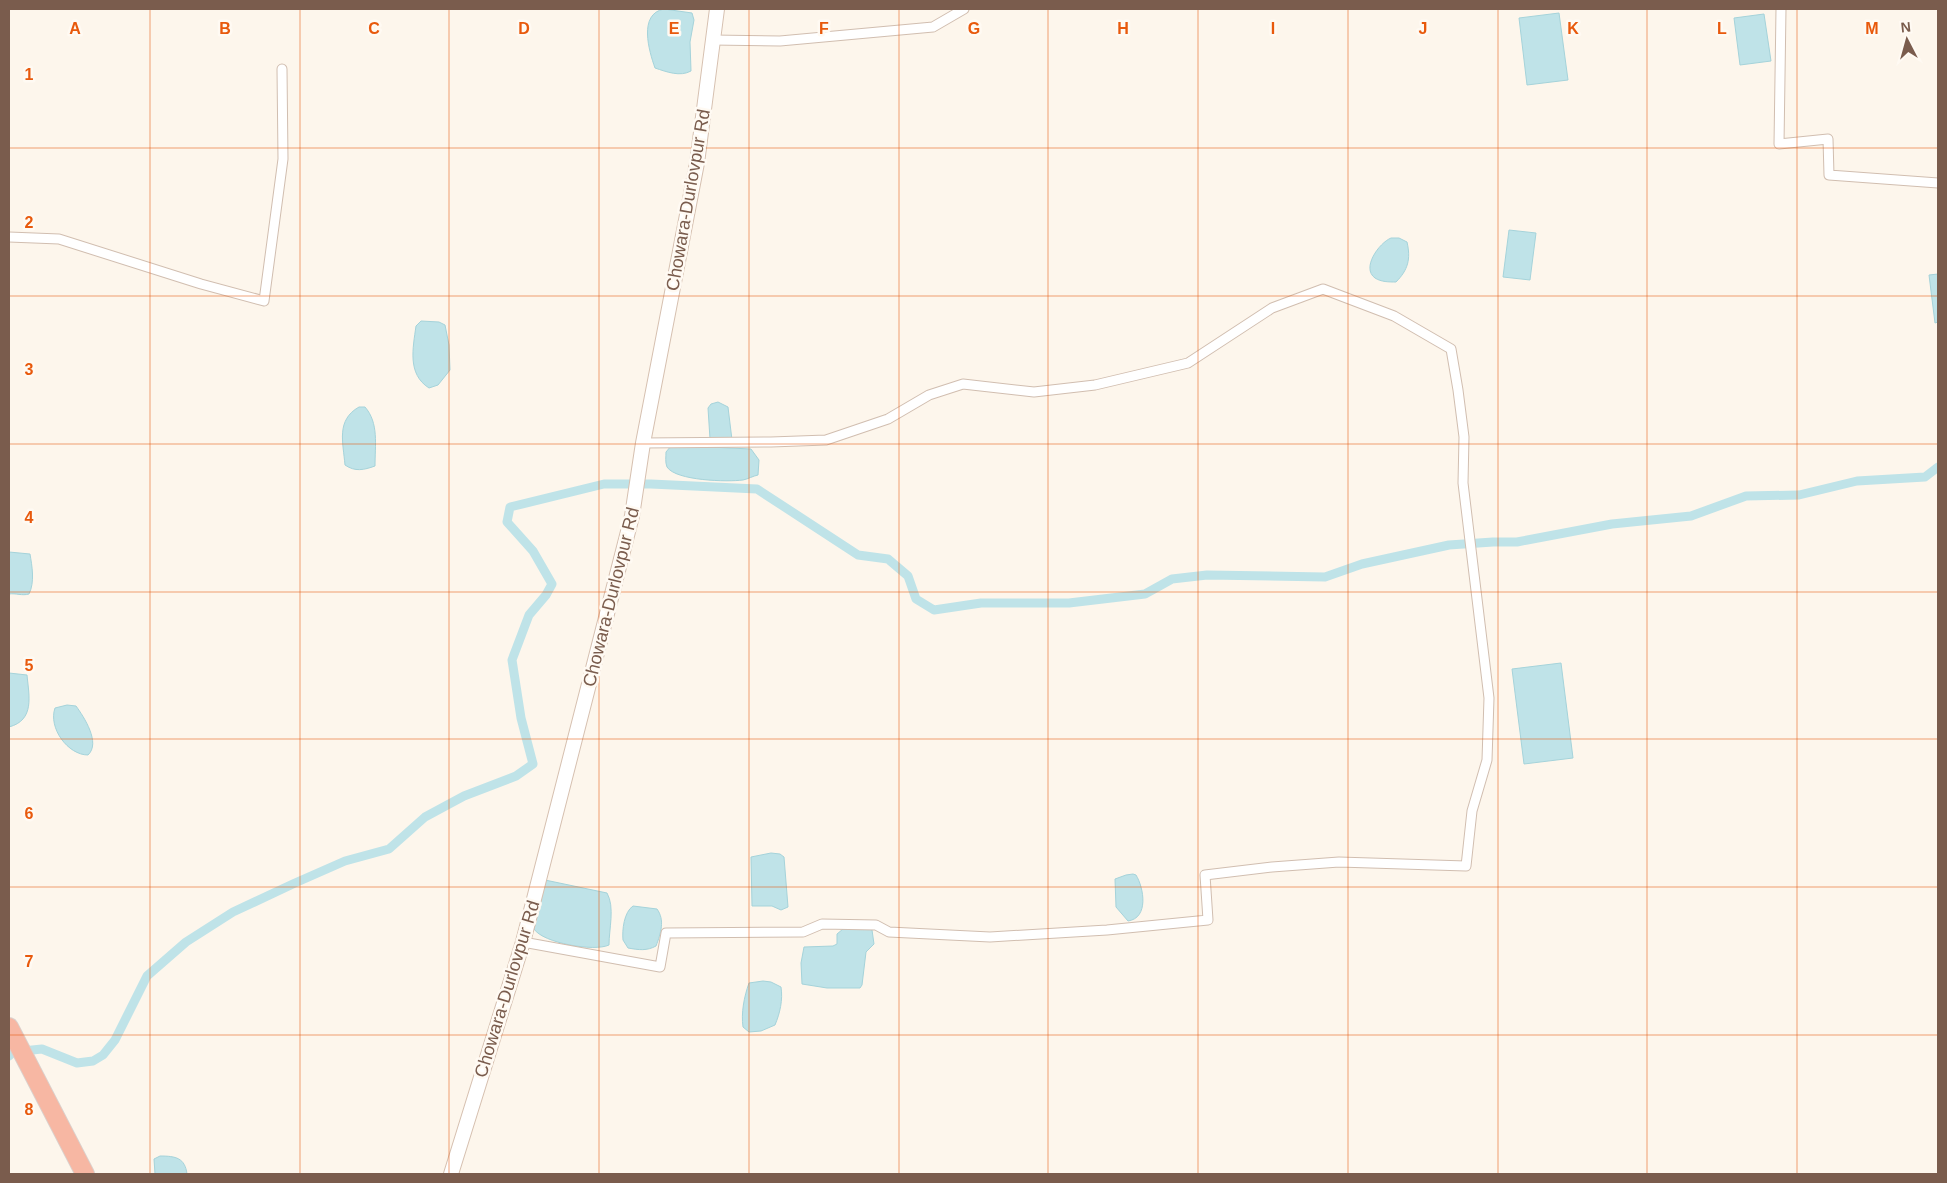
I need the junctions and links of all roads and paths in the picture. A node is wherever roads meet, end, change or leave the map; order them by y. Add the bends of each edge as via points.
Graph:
1 (717, 9) edge
2 (964, 9) edge
3 (1781, 9) edge
4 (712, 40) junction
5 (282, 69) dead end
6 (1938, 183) edge
7 (9, 237) edge
8 (643, 443) junction
9 (523, 942) junction
10 (14, 1041) edge
11 (85, 1174) edge
12 (451, 1174) edge

1 - 4 street, Chowara-Durlovpur Rd
2 - 4 street via 933,27 780,40
3 - 6 street via 1779,144 1828,139 1829,175
4 - 8 street, Chowara-Durlovpur Rd via 697,163
5 - 7 street via 283,159 264,302 59,239
8 - 9 street, Chowara-Durlovpur Rd via 629,526
8 - 9 street via 826,440 888,418 929,395 963,384 1034,392 1095,385 1188,363 1272,308 1323,289 1394,316 1451,349 1458,390 1464,437 1463,483 1489,698 1487,760 1472,811 1466,866 1339,862 1205,875 1208,920 1107,930 990,937 889,932 876,925 822,924 803,932 666,933 660,967
9 - 12 street, Chowara-Durlovpur Rd
10 - 11 highway

